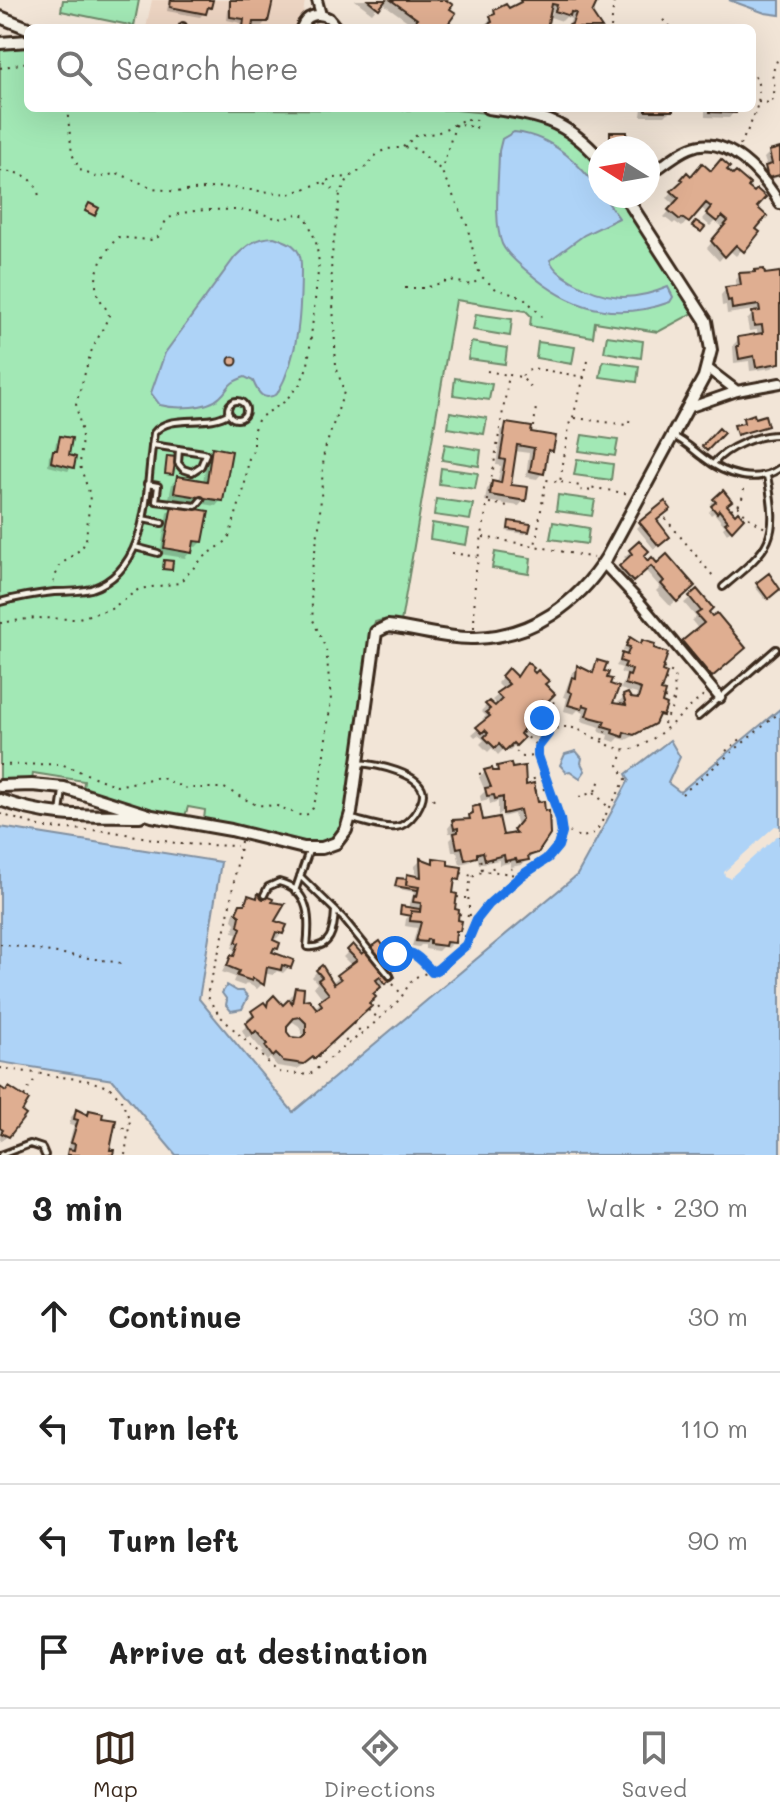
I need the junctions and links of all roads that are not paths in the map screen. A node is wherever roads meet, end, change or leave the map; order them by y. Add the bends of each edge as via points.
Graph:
1 (317, 0) edge
2 (321, 15) junction
3 (0, 17) edge
4 (303, 24) edge
5 (334, 24) edge
6 (24, 26) edge
7 (24, 42) edge
8 (0, 43) edge
9 (512, 112) edge
10 (588, 145) edge
11 (660, 168) edge
12 (779, 199) edge
13 (633, 208) edge
14 (707, 368) junction
15 (780, 383) edge
16 (737, 391) junction
17 (688, 408) junction
18 (229, 413) junction
19 (780, 435) edge
20 (673, 436) junction
21 (152, 445) junction
22 (179, 449) junction
23 (713, 464) junction
24 (780, 468) edge
25 (767, 476) junction
26 (147, 484) junction
27 (201, 500) dead end
28 (779, 510) edge
29 (143, 519) junction
30 (162, 523) dead end
31 (777, 531) edge
32 (135, 547) junction
33 (158, 553) dead end
34 (601, 562) junction
35 (723, 587) dead end
36 (0, 602) edge
37 (776, 649) dead end
38 (720, 698) junction
39 (698, 717) dead end
40 (357, 763) junction
41 (4, 786) edge
42 (64, 788) junction
43 (103, 800) junction
44 (3, 801) edge
45 (59, 816) junction
46 (101, 816) junction
47 (152, 816) junction
48 (350, 818) junction
49 (310, 848) junction
50 (300, 876) junction
51 (295, 891) junction
52 (264, 895) dead end
53 (335, 910) junction
54 (390, 978) road end
55 (1, 1155) edge
56 (45, 1155) edge

1 - 2 street
2 - 4 street
2 - 5 street
3 - 6 street
7 - 8 street
9 - 10 street via 559,124
11 - 12 street via 694,146 720,147 735,154
13 - 14 street via 701,312 710,338
14 - 16 street
14 - 17 street
15 - 16 street
16 - 17 street
17 - 20 street
18 - 18 lane via 235,402 246,409 238,419
18 - 21 lane via 217,420 159,426
19 - 23 lane via 729,450
20 - 23 lane
20 - 34 street
21 - 22 lane
21 - 26 lane
22 - 22 lane via 206,454 201,466 192,472 183,469
23 - 25 lane via 745,476
24 - 25 lane
25 - 28 lane
26 - 27 lane via 158,486 156,501 196,506
26 - 29 lane
29 - 30 lane
29 - 32 lane
31 - 35 lane via 762,555
32 - 33 lane
32 - 36 lane via 110,579 94,588
34 - 38 street
34 - 40 street via 571,601 518,631 474,638 392,626 378,629
37 - 38 lane
38 - 39 lane
40 - 48 street
40 - 48 lane via 400,773 421,787 423,797 401,827
41 - 42 street
41 - 44 street
42 - 43 street
42 - 45 lane
43 - 46 street
43 - 47 street
44 - 45 street
45 - 46 street
46 - 47 street
47 - 49 street
48 - 49 street via 336,843
49 - 50 lane
50 - 51 lane
50 - 53 lane
51 - 52 lane via 279,882
51 - 53 lane via 309,914 307,947 328,941
53 - 54 lane
55 - 56 lane via 30,1144

